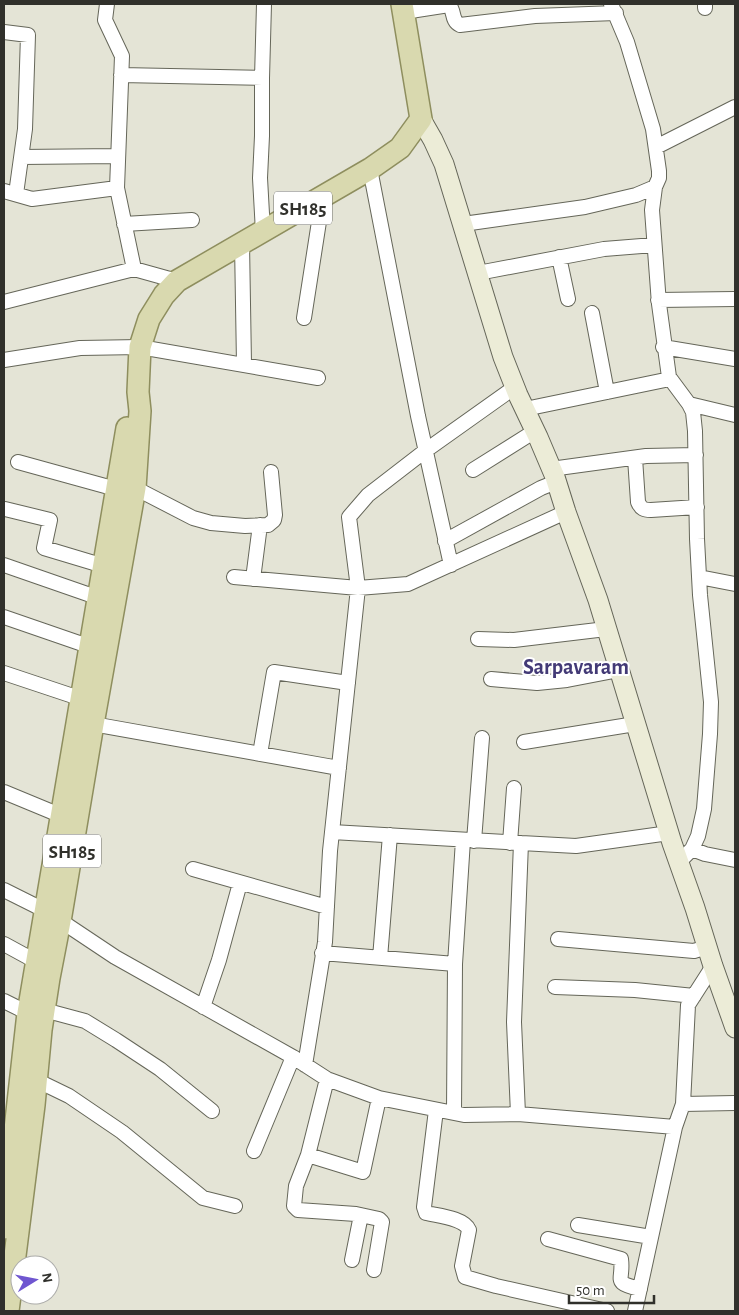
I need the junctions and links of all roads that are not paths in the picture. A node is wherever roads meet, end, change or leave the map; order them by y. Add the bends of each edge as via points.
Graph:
1 (107, 4) edge
2 (264, 4) edge
3 (403, 8) edge
4 (613, 9) edge
5 (4, 32) edge
6 (121, 75) junction
7 (262, 78) junction
8 (735, 107) edge
9 (421, 119) junction
10 (656, 147) junction
11 (118, 156) junction
12 (21, 157) junction
13 (370, 169) junction
14 (655, 187) junction
15 (117, 188) junction
16 (10, 193) edge
17 (323, 196) junction
18 (192, 220) dead end
19 (124, 224) junction
20 (463, 224) junction
21 (263, 232) junction
22 (242, 243) junction
23 (654, 245) junction
24 (559, 257) junction
25 (134, 269) junction
26 (478, 273) junction
27 (177, 280) junction
28 (568, 299) dead end
29 (735, 299) edge
30 (658, 300) junction
31 (4, 302) edge
32 (592, 313) dead end
33 (304, 318) dead end
34 (140, 347) junction
35 (663, 347) junction
36 (735, 359) edge
37 (4, 360) edge
38 (244, 364) junction
39 (318, 378) dead end
40 (670, 380) junction
41 (515, 387) junction
42 (607, 392) junction
43 (689, 404) junction
44 (525, 409) junction
45 (735, 416) edge
46 (535, 431) junction
47 (425, 451) junction
48 (696, 455) junction
49 (635, 458) junction
50 (18, 462) dead end
51 (473, 470) dead end
52 (271, 472) dead end
53 (554, 476) junction
54 (125, 489) junction
55 (697, 507) junction
56 (5, 509) edge
57 (566, 512) junction
58 (260, 525) junction
59 (446, 541) junction
60 (4, 565) edge
61 (451, 565) junction
62 (104, 566) junction
63 (234, 577) dead end
64 (699, 577) junction
65 (253, 578) junction
66 (735, 584) edge
67 (358, 588) junction
68 (99, 598) junction
69 (4, 617) edge
70 (606, 629) junction
71 (478, 639) dead end
72 (91, 647) junction
73 (619, 670) junction
74 (4, 673) edge
75 (491, 679) dead end
76 (348, 682) junction
77 (82, 699) junction
78 (93, 724) junction
79 (635, 724) junction
80 (482, 738) dead end
81 (524, 742) dead end
82 (260, 754) junction
83 (339, 768) junction
84 (514, 788) dead end
85 (4, 792) edge
86 (62, 816) junction
87 (332, 832) junction
88 (669, 833) junction
89 (390, 835) junction
90 (468, 840) junction
91 (516, 843) junction
92 (686, 856) junction
93 (735, 860) edge
94 (193, 869) dead end
95 (240, 883) junction
96 (4, 890) edge
97 (327, 908) junction
98 (53, 916) junction
99 (558, 939) dead end
100 (4, 944) edge
101 (707, 947) junction
102 (322, 953) junction
103 (380, 958) junction
104 (37, 962) junction
105 (455, 964) junction
106 (712, 966) junction
107 (555, 987) dead end
108 (694, 996) junction
109 (4, 1001) edge
110 (204, 1007) junction
111 (732, 1009) edge
112 (36, 1012) junction
113 (735, 1028) edge
114 (293, 1057) junction
115 (305, 1065) junction
116 (328, 1079) junction
117 (36, 1080) junction
118 (379, 1098) junction
119 (735, 1103) edge
120 (683, 1104) junction
121 (436, 1110) junction
122 (212, 1111) dead end
123 (454, 1113) junction
124 (518, 1114) junction
125 (676, 1127) junction
126 (254, 1151) dead end
127 (308, 1155) junction
128 (235, 1206) dead end
129 (360, 1215) junction
130 (578, 1225) dead end
131 (4, 1228) edge
132 (651, 1238) junction
133 (548, 1239) dead end
134 (352, 1260) dead end
135 (374, 1270) dead end
136 (640, 1289) junction
137 (8, 1311) edge
138 (607, 1311) edge
139 (635, 1311) edge

1 - 6 street via 105,20 122,56
2 - 7 street
3 - 4 street via 449,5 453,19 460,25
3 - 9 main road
4 - 10 street via 627,42
5 - 12 street via 28,35
6 - 7 street
6 - 11 street
7 - 21 street via 260,178
8 - 10 street
9 - 13 main road, SH185 via 400,148
9 - 20 main road via 444,164
10 - 14 street via 659,171
11 - 12 street
11 - 15 street
12 - 16 street
13 - 17 main road, SH185
13 - 47 street
14 - 20 street via 585,208
14 - 23 street via 652,210
15 - 16 street via 32,199
15 - 19 street
17 - 21 main road, SH185
17 - 33 street
18 - 19 street
19 - 25 street
20 - 26 main road
21 - 22 main road, SH185
22 - 27 main road, SH185
22 - 38 street
23 - 24 street
23 - 30 street
24 - 26 street
24 - 28 street
25 - 27 street
25 - 31 street
26 - 41 main road
27 - 34 main road, SH185 via 149,318
29 - 30 street
30 - 35 street
32 - 42 street
34 - 37 street via 80,348
34 - 38 street
34 - 54 main road, SH185 via 140,411
35 - 36 street
35 - 40 street
38 - 39 street
40 - 42 street
40 - 43 street
41 - 44 main road
41 - 47 street
42 - 44 street
43 - 45 street
43 - 48 street via 693,412
44 - 46 main road
46 - 51 street
46 - 53 main road
47 - 59 street
47 - 67 street via 368,495 349,517
48 - 49 street
48 - 55 street
49 - 53 street
49 - 55 street via 640,507 645,510
50 - 54 street
52 - 58 street via 274,520 268,525
53 - 57 main road
53 - 59 street via 541,488
54 - 58 street via 211,523
54 - 62 main road, SH185
54 - 78 main road, SH185
55 - 64 street
56 - 62 street via 50,520 44,548
57 - 61 street
57 - 70 main road
58 - 65 street
59 - 61 street
60 - 68 street
61 - 67 street via 408,584
62 - 68 main road, SH185
63 - 65 street
64 - 66 street
64 - 92 street via 710,734 704,809 698,836
65 - 67 street
67 - 76 street
68 - 72 main road, SH185
69 - 72 street
70 - 71 street via 514,640
70 - 73 main road
72 - 77 main road, SH185
73 - 75 street via 537,683
73 - 79 main road
74 - 77 street
76 - 82 street via 274,672
76 - 83 street
77 - 86 main road, SH185
78 - 82 street
78 - 98 main road, SH185
79 - 81 street
79 - 88 main road
80 - 90 street
82 - 83 street
83 - 87 street
84 - 91 street
85 - 86 street
86 - 98 main road, SH185
87 - 89 street
87 - 97 street
88 - 91 street via 576,846
88 - 92 main road
89 - 90 street
89 - 103 street
90 - 91 street
90 - 105 street
91 - 124 street via 514,1022
92 - 93 street via 705,854
92 - 101 main road
94 - 95 street
95 - 97 street
95 - 110 street
96 - 98 street
97 - 102 street
98 - 104 main road, SH185
98 - 110 street via 116,957
98 - 112 main road, SH185
99 - 101 street via 694,951
100 - 104 street
101 - 106 main road
102 - 103 street
102 - 115 street
103 - 105 street
104 - 112 main road, SH185
105 - 123 street
106 - 108 street
106 - 111 main road
107 - 108 street
108 - 120 street via 688,1005
109 - 112 street
110 - 114 street
111 - 113 main road
112 - 117 main road, SH185
112 - 122 street via 85,1021 160,1069
112 - 131 main road, SH185
114 - 115 street
114 - 126 street
115 - 116 street
116 - 118 street
116 - 127 street
117 - 128 street via 69,1096 122,1132 203,1198
117 - 137 main road, SH185
118 - 121 street
118 - 127 street via 362,1172
119 - 120 street
120 - 125 street
121 - 123 street
121 - 138 street via 424,1207 426,1214 462,1222 468,1227 462,1266 465,1277
123 - 124 street
124 - 125 street
125 - 132 street
127 - 129 street via 296,1186 294,1206 298,1210
129 - 134 street
129 - 135 street via 382,1222
130 - 132 street
132 - 136 street
133 - 136 street via 621,1259 621,1282
136 - 139 street

